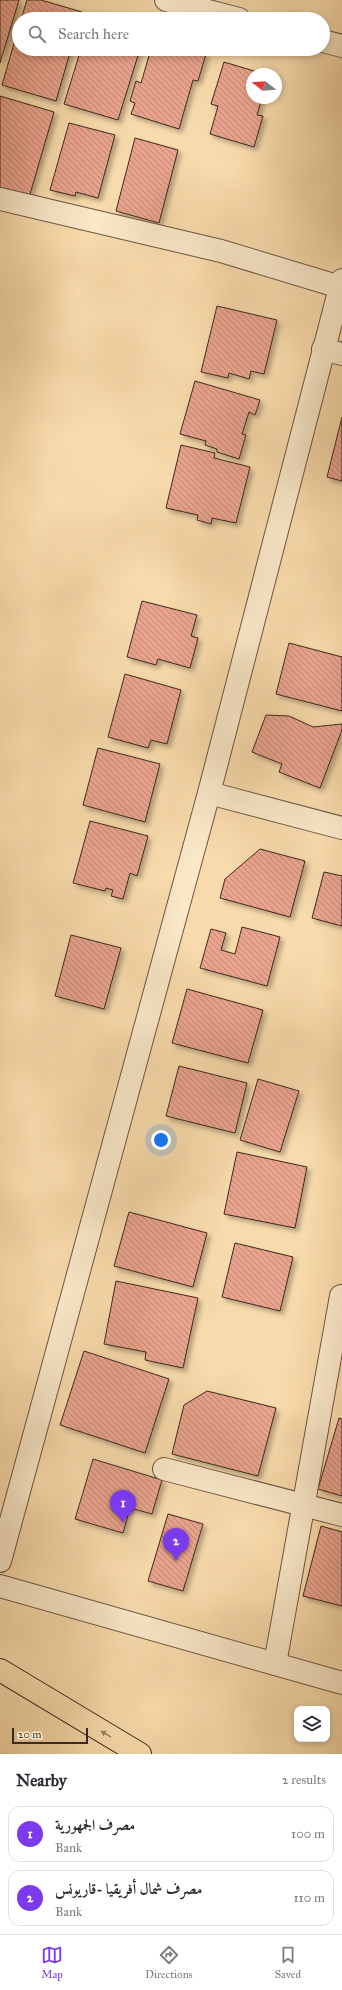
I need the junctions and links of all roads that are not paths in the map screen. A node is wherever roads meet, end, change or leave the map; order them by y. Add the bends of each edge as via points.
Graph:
1 (166, 0) edge
2 (212, 12) edge
3 (330, 43) edge
4 (342, 46) edge
5 (0, 199) edge
6 (341, 283) edge
7 (332, 351) edge
8 (209, 793) junction
9 (342, 828) edge
10 (342, 1294) edge
11 (164, 1469) dead end
12 (303, 1505) junction
13 (342, 1515) edge
14 (0, 1561) edge
15 (0, 1586) edge
16 (275, 1664) junction
17 (0, 1670) edge
18 (342, 1683) edge
19 (140, 1754) edge

1 - 2 street
3 - 4 street
5 - 6 street via 221,251
6 - 7 street
7 - 8 street
8 - 9 street
8 - 14 street
10 - 12 street
11 - 12 street
12 - 13 street
12 - 16 street
15 - 16 street
16 - 18 street
19 -> 17 highway

